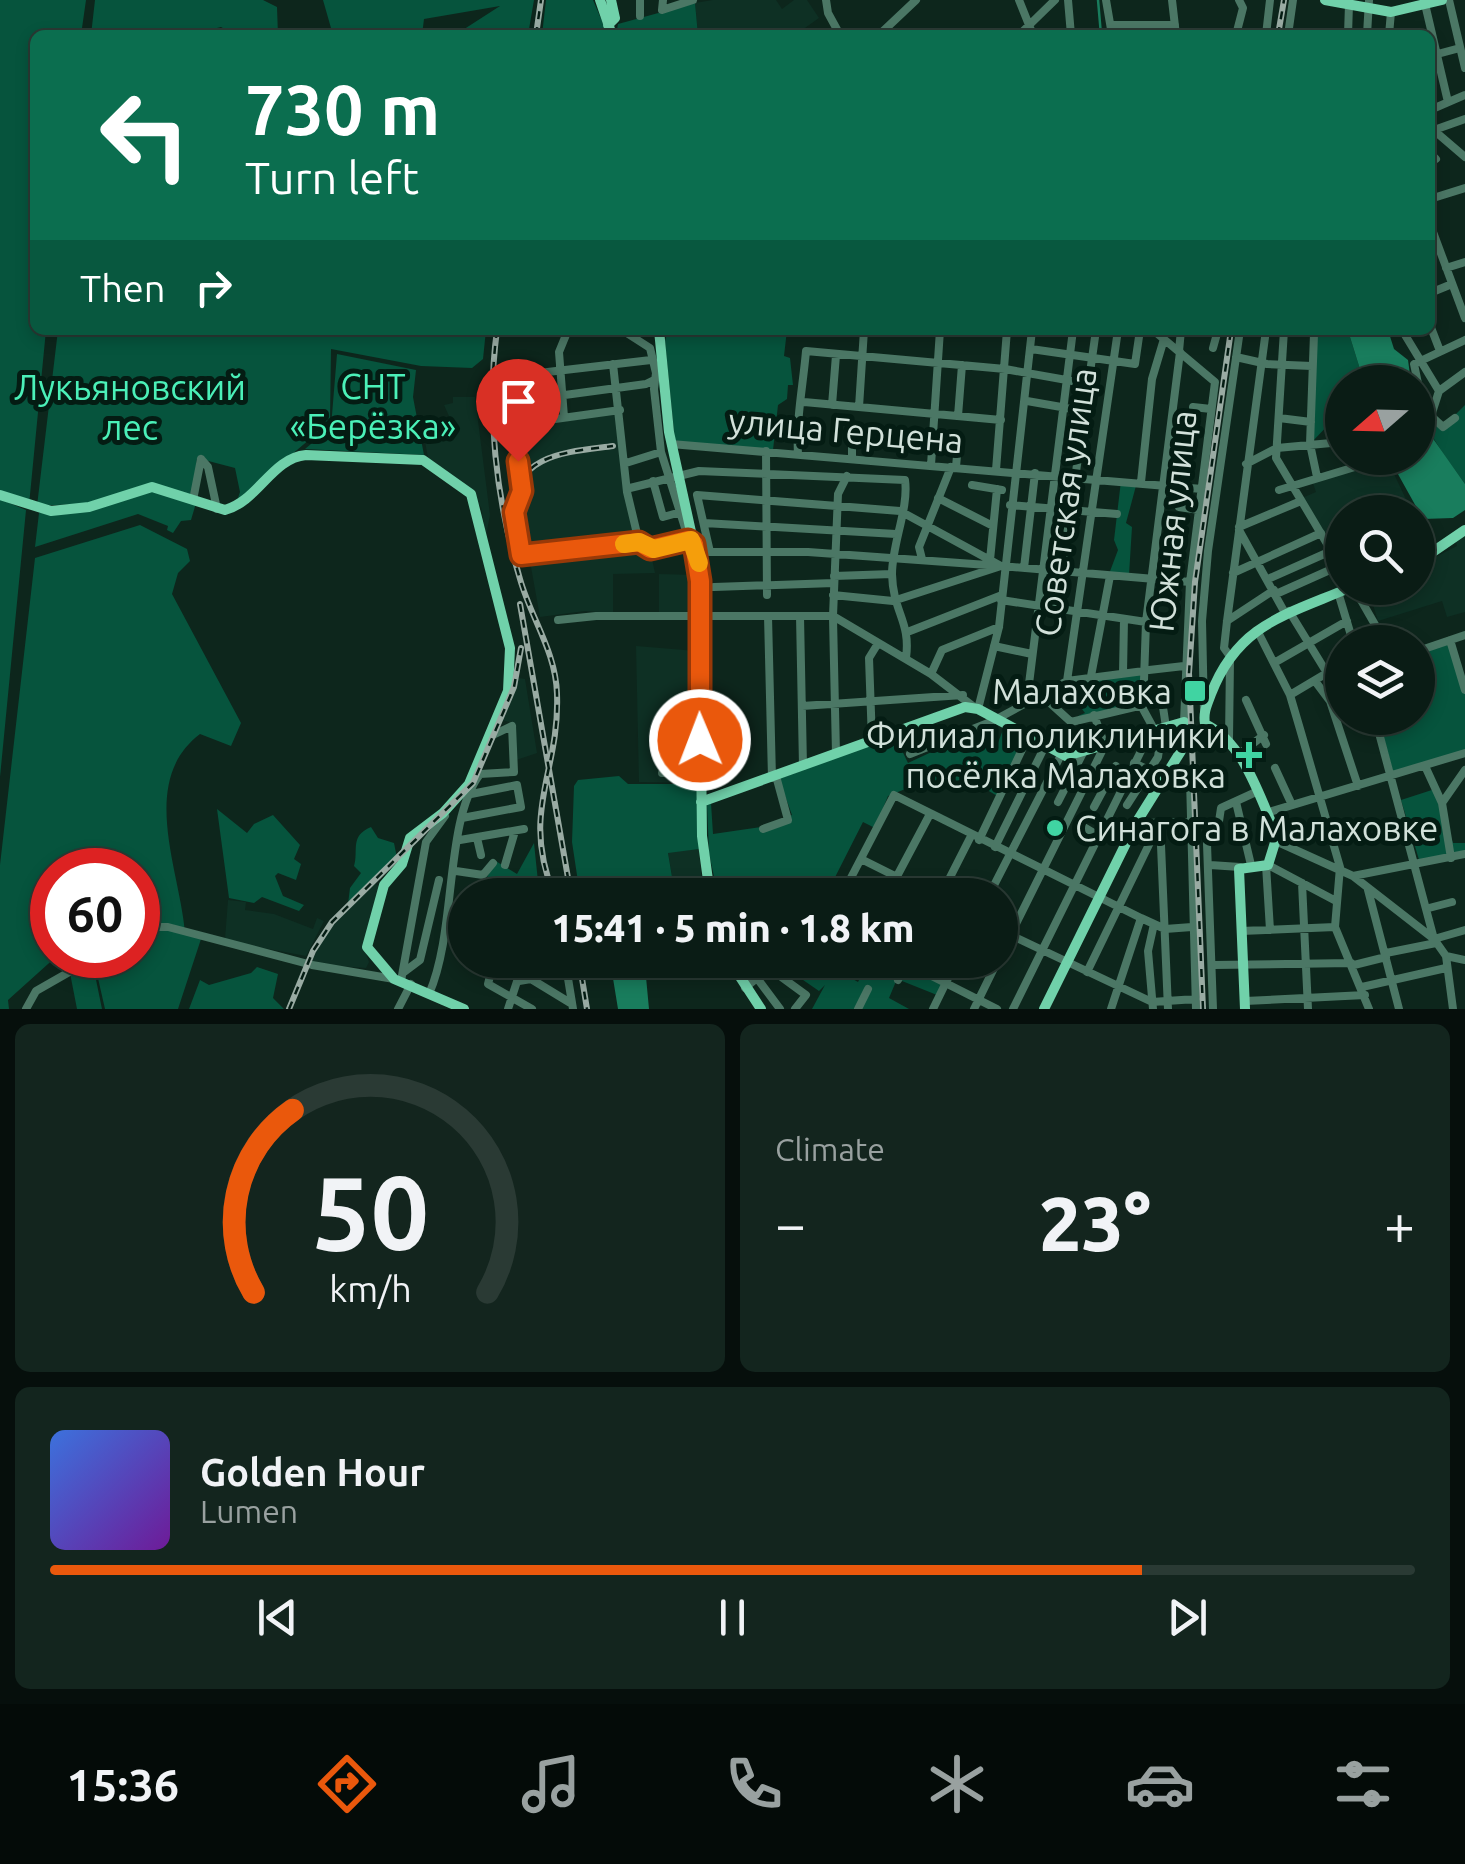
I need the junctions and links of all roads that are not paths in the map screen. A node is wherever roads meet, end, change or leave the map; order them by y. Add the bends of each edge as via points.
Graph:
1 (600, 0) edge
2 (611, 0) edge
3 (640, 0) edge
4 (826, 0) edge
5 (916, 0) edge
6 (1019, 0) edge
7 (1055, 0) edge
8 (1068, 0) edge
9 (1106, 0) edge
10 (1172, 0) edge
11 (1239, 0) edge
12 (1270, 0) edge
13 (1293, 0) edge
14 (1325, 0) edge
15 (1446, 0) edge
16 (693, 1) edge
17 (1427, 2) edge
18 (1349, 4) junction
19 (1369, 4) edge
20 (663, 5) edge
21 (1391, 12) junction
22 (640, 16) dead end
23 (1111, 24) junction
24 (610, 30) edge
25 (838, 30) edge
26 (883, 30) edge
27 (1031, 30) edge
28 (1071, 30) edge
29 (1112, 30) edge
30 (1175, 30) edge
31 (1237, 30) edge
32 (1267, 30) edge
33 (1289, 30) edge
34 (1348, 30) edge
35 (1367, 30) edge
36 (1390, 30) edge
37 (1430, 30) edge
38 (1460, 48) junction
39 (1435, 54) edge
40 (1435, 61) edge
41 (1465, 68) edge
42 (1465, 95) edge
43 (1448, 102) junction
44 (1435, 108) edge
45 (1465, 119) edge
46 (1435, 127) edge
47 (1435, 131) edge
48 (1465, 157) edge
49 (1465, 188) edge
50 (1435, 197) edge
51 (1435, 238) edge
52 (1465, 262) edge
53 (1446, 268) junction
54 (1452, 284) junction
55 (1435, 291) edge
56 (1465, 318) edge
57 (566, 335) edge
58 (630, 335) edge
59 (659, 335) edge
60 (864, 335) edge
61 (940, 335) edge
62 (1007, 335) edge
63 (1032, 335) edge
64 (1072, 335) edge
65 (1094, 335) edge
66 (1117, 335) edge
67 (1139, 335) edge
68 (1159, 335) edge
69 (1181, 335) edge
70 (1217, 335) edge
71 (1239, 335) edge
72 (1265, 335) edge
73 (1284, 335) edge
74 (1314, 335) edge
75 (1404, 335) edge
76 (1434, 335) edge
77 (1164, 339) junction
78 (1465, 340) edge
79 (1214, 348) dead end
80 (1031, 349) junction
81 (1440, 351) junction
82 (1179, 352) junction
83 (836, 354) junction
84 (1070, 354) junction
85 (1236, 356) junction
86 (862, 357) junction
87 (1093, 358) junction
88 (651, 360) junction
89 (1262, 361) junction
90 (1113, 362) junction
91 (1417, 362) junction
92 (939, 363) junction
93 (613, 364) junction
94 (1282, 364) junction
95 (962, 365) junction
96 (1417, 365) edge
97 (1312, 366) junction
98 (559, 368) junction
99 (1005, 368) junction
100 (1465, 372) edge
101 (1030, 375) junction
102 (659, 378) junction
103 (1067, 380) junction
104 (1089, 384) junction
105 (617, 388) junction
106 (1439, 391) junction
107 (561, 395) junction
108 (1026, 401) junction
109 (514, 402) junction
110 (804, 402) junction
111 (832, 405) junction
112 (859, 407) junction
113 (1063, 407) junction
114 (1193, 407) dead end
115 (1210, 409) junction
116 (620, 410) junction
117 (1084, 411) junction
118 (936, 414) junction
119 (958, 416) junction
120 (564, 417) junction
121 (1278, 418) junction
122 (1454, 418) dead end
123 (1001, 420) junction
124 (1311, 422) junction
125 (1465, 423) edge
126 (512, 425) junction
127 (1442, 430) dead end
128 (852, 439) dead end
129 (933, 441) junction
130 (1325, 443) edge
131 (1310, 444) junction
132 (666, 448) junction
133 (1277, 448) junction
134 (766, 451) junction
135 (798, 454) junction
136 (852, 458) junction
137 (626, 463) junction
138 (1246, 464) junction
139 (932, 465) junction
140 (954, 467) junction
141 (996, 470) junction
142 (1015, 472) junction
143 (1035, 473) junction
144 (1055, 474) junction
145 (673, 475) junction
146 (1325, 475) edge
147 (765, 476) junction
148 (847, 476) junction
149 (1074, 477) junction
150 (1317, 477) junction
151 (1096, 479) junction
152 (652, 481) junction
153 (1141, 482) junction
154 (1161, 484) junction
155 (972, 485) dead end
156 (1292, 485) junction
157 (630, 488) junction
158 (1202, 489) junction
159 (997, 490) junction
160 (1278, 490) dead end
161 (1012, 491) junction
162 (0, 495) edge
163 (938, 498) junction
164 (193, 500) junction
165 (764, 500) junction
166 (1301, 501) junction
167 (1010, 505) junction
168 (838, 506) junction
169 (1031, 507) junction
170 (1179, 507) dead end
171 (217, 509) junction
172 (1051, 510) junction
173 (1199, 510) junction
174 (900, 511) junction
175 (1069, 511) junction
176 (681, 512) junction
177 (1091, 512) junction
178 (1118, 514) dead end
179 (704, 523) junction
180 (927, 526) junction
181 (993, 526) junction
182 (764, 527) junction
183 (1239, 528) junction
184 (836, 529) junction
185 (1465, 530) edge
186 (1321, 533) junction
187 (896, 534) junction
188 (691, 538) junction
189 (1325, 540) edge
190 (639, 542) junction
191 (1435, 550) edge
192 (766, 552) junction
193 (1325, 553) edge
194 (835, 554) junction
195 (892, 557) junction
196 (922, 558) junction
197 (990, 560) junction
198 (1258, 563) junction
199 (1002, 566) junction
200 (1024, 568) junction
201 (1043, 570) junction
202 (1062, 571) junction
203 (1082, 573) junction
204 (1233, 573) junction
205 (1325, 573) edge
206 (892, 574) junction
207 (1110, 576) junction
208 (1151, 579) junction
209 (834, 580) junction
210 (1268, 580) junction
211 (1190, 582) junction
212 (714, 587) dead end
213 (767, 591) junction
214 (1275, 592) junction
215 (833, 595) junction
216 (1325, 597) edge
217 (1001, 598) junction
218 (893, 600) junction
219 (1347, 605) edge
220 (1361, 605) edge
221 (1038, 606) junction
222 (1078, 610) junction
223 (1287, 612) junction
224 (1101, 614) junction
225 (768, 616) junction
226 (800, 616) junction
227 (833, 617) junction
228 (1371, 617) junction
229 (700, 618) junction
230 (1124, 619) junction
231 (558, 620) dead end
232 (1227, 621) junction
233 (1146, 622) junction
234 (1348, 625) joint
235 (1375, 625) edge
236 (999, 627) junction
237 (910, 631) junction
238 (1258, 632) junction
239 (1465, 635) edge
240 (1325, 636) edge
241 (1450, 640) junction
242 (1308, 644) junction
243 (877, 645) junction
244 (1435, 645) edge
245 (994, 646) junction
246 (1032, 654) junction
247 (906, 658) junction
248 (1228, 660) junction
249 (1274, 663) junction
250 (1184, 666) junction
251 (1146, 670) junction
252 (1325, 670) edge
253 (1123, 673) junction
254 (931, 674) junction
255 (1325, 674) edge
256 (1092, 676) junction
257 (1315, 680) junction
258 (1067, 681) junction
259 (1465, 690) edge
260 (1040, 694) junction
261 (1161, 694) dead end
262 (1290, 695) junction
263 (963, 696) junction
264 (1027, 700) junction
265 (1246, 700) dead end
266 (871, 702) junction
267 (835, 705) junction
268 (1144, 705) junction
269 (802, 706) junction
270 (976, 708) junction
271 (1204, 712) junction
272 (1094, 715) junction
273 (995, 718) junction
274 (1030, 722) dead end
275 (1184, 722) junction
276 (1161, 729) junction
277 (1024, 734) junction
278 (492, 735) junction
279 (1142, 735) junction
280 (1380, 735) edge
281 (1229, 739) junction
282 (872, 741) junction
283 (1105, 743) junction
284 (1045, 746) junction
285 (1084, 751) junction
286 (836, 754) junction
287 (910, 754) dead end
288 (1463, 754) edge
289 (1061, 755) junction
290 (1238, 755) junction
291 (1101, 758) junction
292 (1134, 763) junction
293 (803, 766) junction
294 (1116, 766) junction
295 (1424, 766) junction
296 (1274, 768) dead end
297 (1465, 768) edge
298 (1150, 770) junction
299 (662, 772) dead end
300 (701, 772) junction
301 (1128, 773) junction
302 (774, 777) junction
303 (1391, 778) junction
304 (1168, 779) junction
305 (1190, 779) dead end
306 (1358, 786) junction
307 (1256, 792) junction
308 (471, 794) junction
309 (1320, 797) junction
310 (701, 802) junction
311 (1058, 802) dead end
312 (1236, 802) junction
313 (1442, 803) junction
314 (1127, 805) dead end
315 (1292, 805) junction
316 (1094, 807) dead end
317 (443, 813) junction
318 (1266, 813) junction
319 (930, 814) junction
320 (462, 818) junction
321 (1160, 822) junction
322 (1188, 822) junction
323 (1136, 823) junction
324 (1082, 826) dead end
325 (762, 829) dead end
326 (1097, 834) junction
327 (477, 838) junction
328 (975, 838) junction
329 (460, 840) junction
330 (1277, 841) junction
331 (994, 847) junction
332 (481, 854) dead end
333 (1010, 854) junction
334 (1465, 854) edge
335 (1451, 858) junction
336 (861, 859) junction
337 (493, 863) dead end
338 (1210, 865) junction
339 (1267, 865) junction
340 (505, 866) dead end
341 (1246, 866) junction
342 (1417, 867) junction
343 (456, 870) junction
344 (1044, 870) junction
345 (1338, 873) junction
346 (1353, 876) junction
347 (896, 877) joint
348 (455, 878) edge
349 (707, 878) edge
350 (851, 878) edge
351 (951, 878) edge
352 (998, 878) edge
353 (438, 880) dead end
354 (1302, 883) junction
355 (1073, 885) junction
356 (1368, 890) junction
357 (419, 893) junction
358 (1098, 897) junction
359 (434, 900) junction
360 (1336, 901) junction
361 (1452, 902) dead end
362 (448, 905) edge
363 (1118, 907) junction
364 (1429, 908) junction
365 (1141, 918) junction
366 (1018, 920) edge
367 (448, 922) edge
368 (1154, 924) junction
369 (160, 926) edge
370 (1192, 927) junction
371 (1335, 927) junction
372 (1165, 929) junction
373 (1305, 929) junction
374 (1270, 930) junction
375 (1465, 930) edge
376 (1241, 932) junction
377 (1018, 940) edge
378 (1434, 941) junction
379 (1041, 950) junction
380 (1386, 955) junction
381 (1446, 956) junction
382 (1465, 960) edge
383 (1066, 962) junction
384 (1306, 963) junction
385 (1243, 964) junction
386 (1352, 964) junction
387 (1214, 965) junction
388 (1446, 968) junction
389 (1087, 972) junction
390 (61, 978) edge
391 (398, 978) junction
392 (490, 978) edge
393 (520, 978) edge
394 (568, 978) edge
395 (739, 978) edge
396 (757, 978) joint
397 (782, 978) edge
398 (935, 978) edge
399 (948, 978) edge
400 (989, 978) edge
401 (519, 981) junction
402 (1393, 982) junction
403 (945, 984) junction
404 (745, 988) junction
405 (1118, 988) junction
406 (868, 989) dead end
407 (1364, 991) junction
408 (429, 994) junction
409 (1307, 997) junction
410 (513, 998) junction
411 (1152, 1001) edge
412 (976, 1004) edge
413 (1196, 1004) edge
414 (1278, 1004) edge
415 (1168, 1005) edge
416 (1245, 1005) edge
417 (572, 1006) edge
418 (26, 1009) edge
419 (398, 1009) edge
420 (464, 1009) edge
421 (508, 1009) edge
422 (532, 1009) edge
423 (761, 1009) edge
424 (780, 1009) edge
425 (795, 1009) edge
426 (858, 1009) edge
427 (933, 1009) edge
428 (998, 1009) edge
429 (1013, 1009) edge
430 (1044, 1009) edge
431 (1111, 1009) edge
432 (1213, 1009) edge
433 (1308, 1009) edge
434 (1369, 1009) edge
435 (1398, 1009) edge
436 (1453, 1009) edge

1 - 24 main road
2 - 24 main road
3 - 22 street
4 - 25 street
5 - 26 street
6 - 27 street
7 - 27 street
8 - 28 street
9 - 23 street
10 - 30 street
11 - 31 street
12 - 32 street
13 - 33 street
14 - 18 main road
15 - 17 main road
15 - 38 street
16 - 20 street
17 - 21 main road
17 - 37 street
18 - 19 main road
18 - 34 street
19 - 21 main road
19 - 35 street
21 - 36 street
23 - 29 street
23 - 30 street
38 - 39 street
38 - 41 street
40 - 43 street
42 - 43 street
43 - 44 street
45 - 46 street
47 - 48 street
49 - 50 street
51 - 53 street
52 - 53 street
53 - 54 street
54 - 55 street
54 - 56 street
57 - 98 street
58 - 88 street via 650,348
59 - 102 main road
60 - 86 street
61 - 92 street
62 - 99 street
63 - 80 street
64 - 84 street
65 - 87 street
66 - 90 street, Советская улица
67 - 90 street via 1134,364
68 - 77 street
69 - 82 street
70 - 79 street
71 - 85 street
72 - 89 street
73 - 94 street
74 - 97 street
75 - 91 street
76 - 81 street
77 - 82 street
77 - 153 street via 1152,379
78 - 81 street
80 - 84 street
80 - 101 street
81 - 91 street
82 - 115 street, Южная улица via 1209,374 1215,386
82 - 154 street
83 - 86 street
83 - 110 street via 806,351
83 - 111 street
84 - 87 street
84 - 103 street
85 - 89 street
85 - 271 street via 1202,621
86 - 92 street
86 - 112 street
87 - 90 street
87 - 104 street
88 - 93 street
88 - 102 street
89 - 94 street
89 - 138 street
90 - 151 street, Советская улица
91 - 96 street
91 - 106 street
92 - 95 street
92 - 118 street
93 - 98 street
93 - 105 street
94 - 97 street
94 - 121 street
95 - 99 street
95 - 119 street
97 - 124 street
98 - 107 street
98 - 109 street via 507,373
99 - 101 street
99 - 123 street
100 - 106 street
101 - 103 street
101 - 108 street
102 - 105 street
102 - 132 main road
103 - 104 street
103 - 113 street
104 - 117 street
105 - 107 street
105 - 116 street
106 - 122 street via 1431,416 1443,428
107 - 109 street
107 - 120 street
108 - 113 street
108 - 142 street
109 - 126 street
110 - 111 street
110 - 135 street
111 - 112 street
112 - 118 street
113 - 117 street
113 - 144 street
114 - 115 street
115 - 158 street, Южная улица
116 - 120 street
116 - 137 street
117 - 149 street
118 - 119 street
118 - 129 street
119 - 123 street
120 - 126 street
121 - 124 street
121 - 133 street
123 - 141 street
124 - 131 street
125 - 127 street
126 - 190 street via 522,491 514,507 521,555
128 - 136 street
129 - 139 street
129 - 140 street via 958,444
130 - 131 street
131 - 133 street
131 - 150 street
132 - 134 street, улица Герцена
132 - 137 street
132 - 145 main road
133 - 138 street
133 - 156 street
134 - 135 street, улица Герцена
134 - 147 street
135 - 136 street, улица Герцена
136 - 139 street, улица Герцена
137 - 157 street
138 - 183 street
139 - 140 street, улица Герцена
140 - 141 street, улица Герцена
140 - 163 street
141 - 142 street, улица Герцена
142 - 143 street, улица Герцена
142 - 161 street
143 - 144 street, улица Герцена
143 - 169 street
144 - 149 street, улица Герцена
144 - 172 street
145 - 147 street
145 - 152 street
145 - 176 street
145 - 188 main road
146 - 150 street
147 - 148 street
147 - 165 street
148 - 168 street
148 - 174 street via 907,482
149 - 151 street, улица Герцена
149 - 175 street
150 - 156 street
151 - 153 street, улица Герцена
151 - 177 street, Советская улица
152 - 157 street
152 - 176 street via 663,517
153 - 154 street, улица Герцена
154 - 158 street, улица Герцена
154 - 208 street
155 - 159 street
156 - 160 street
156 - 166 street
157 - 190 street
158 - 173 street, Южная улица
159 - 161 street
159 - 181 street
161 - 167 street
162 - 164 main road via 51,511 100,504 144,487
163 - 180 street
163 - 181 street
164 - 171 main road
164 - 171 street via 201,459
165 - 168 street
165 - 179 street via 696,494
165 - 182 street
166 - 183 street
166 - 186 street
167 - 169 street
167 - 199 street
168 - 174 street
168 - 184 street
169 - 172 street
169 - 200 street
170 - 173 street
171 - 278 main road via 239,505 299,455 414,459 462,486 477,509 510,648 508,691
172 - 175 street
172 - 201 street
173 - 211 street, Южная улица
174 - 180 street
174 - 187 street
175 - 177 street
175 - 202 street
176 - 188 street
177 - 178 street
177 - 203 street, Советская улица
179 - 182 street
179 - 192 street via 710,552
180 - 196 street via 918,547
180 - 197 street
181 - 197 street
182 - 184 street
182 - 192 street
183 - 198 street
183 - 204 street
184 - 187 street
184 - 194 street
185 - 191 main road
186 - 189 street
186 - 198 street
187 - 195 street
188 - 190 street via 654,549
188 - 229 main road
192 - 194 street
192 - 213 street
193 - 210 street
194 - 195 street
194 - 209 street
195 - 196 street
195 - 206 street
196 - 199 street
197 - 199 street
198 - 204 street
198 - 210 street
199 - 200 street
199 - 217 street
199 - 218 street
200 - 201 street
201 - 202 street
201 - 221 street
202 - 203 street
203 - 207 street
203 - 222 street, Советская улица
204 - 232 street
205 - 214 street
206 - 209 street
206 - 218 street
207 - 208 street
207 - 224 street
208 - 211 street
208 - 233 street
209 - 213 street
209 - 215 street
210 - 214 street
211 - 250 street, Южная улица
212 - 213 street
214 - 223 street
214 - 232 street
215 - 218 street
215 - 227 street
216 - 223 main road
217 - 221 street
217 - 236 street
217 - 237 street
218 - 237 street
219 - 234 street
220 - 228 street
221 - 222 street
221 - 246 street
222 - 224 street
222 - 258 street, Советская улица
223 - 238 main road
223 - 242 street
224 - 230 street
224 - 256 street
225 - 226 street
225 - 229 street
225 - 302 street
226 - 227 street
226 - 269 street
227 - 243 street
227 - 267 street
228 - 234 street
228 - 235 street
229 - 231 street
229 - 300 main road
230 - 233 street
230 - 253 street
232 - 248 street
233 - 251 street
236 - 245 street
236 - 254 street via 942,650
237 - 247 street
238 - 248 main road
238 - 249 street
239 - 241 street
240 - 242 street
241 - 244 street
241 - 259 street
242 - 249 street
242 - 252 street
243 - 247 street
243 - 266 street via 870,658
245 - 246 street
245 - 270 street
246 - 264 street
247 - 254 street
248 - 271 main road
248 - 281 street
249 - 262 street
250 - 251 street
250 - 275 street, Южная улица
251 - 253 street
251 - 268 street
253 - 256 street
254 - 263 street
255 - 257 street
256 - 258 street
257 - 262 street
257 - 306 street via 1330,702
258 - 260 street
260 - 264 street
260 - 272 street via 1068,721
261 - 276 street
262 - 309 street
263 - 266 street
263 - 270 street
264 - 273 street
265 - 290 street via 1265,740
266 - 267 street
266 - 282 street
267 - 269 street
267 - 286 street
268 - 272 street
268 - 276 street
269 - 293 street
270 - 273 main road
270 - 282 main road
271 - 281 main road via 1205,724
272 - 283 street
273 - 277 main road
273 - 287 street
274 - 277 street
275 - 276 main road
275 - 304 main road via 1183,746
276 - 279 main road
276 - 298 street
277 - 284 main road
277 - 328 street
278 - 308 street via 512,726 514,772 480,774
278 - 317 main road via 469,784
279 - 283 main road
279 - 292 street
280 - 303 street
281 - 290 main road
282 - 286 main road
283 - 285 main road
283 - 291 street
284 - 289 main road
284 - 331 street
285 - 289 main road
285 - 311 street
286 - 293 main road
288 - 295 street
288 - 297 street
289 - 333 street
290 - 307 main road
291 - 294 street
291 - 344 street
292 - 298 street
292 - 301 street
293 - 302 main road
294 - 301 street
294 - 316 street
295 - 303 street
295 - 313 street
296 - 315 street
297 - 313 street
298 - 304 street
298 - 314 street
299 - 300 street
300 - 310 main road
301 - 326 street
302 - 310 main road
302 - 325 street via 788,820
303 - 306 street
303 - 342 street
304 - 323 main road
305 - 322 street
306 - 309 street
307 - 312 street
307 - 318 main road
308 - 320 street
308 - 320 street via 517,784 521,807
309 - 315 street
309 - 345 street
310 - 349 main road
312 - 338 street via 1221,808 1207,844
312 - 341 street
313 - 335 street
315 - 318 street
317 - 357 street via 426,842
317 - 391 main road via 410,838 384,885 367,942
318 - 330 main road
319 - 328 street
319 - 336 street via 894,795
319 - 347 street
320 - 329 street
321 - 322 street
321 - 323 street
321 - 363 street
321 - 372 street
322 - 370 street
323 - 358 main road
324 - 326 street
326 - 355 street
327 - 329 street
327 - 332 street
327 - 340 street via 519,830
328 - 331 street
328 - 351 street
329 - 343 street
330 - 339 main road
330 - 345 street
331 - 333 street
333 - 344 street
333 - 352 street
334 - 335 street
335 - 342 street
336 - 347 street
336 - 350 street
337 - 343 street via 483,875
338 - 341 street
338 - 387 street
339 - 341 main road
339 - 354 street
339 - 374 street
341 - 376 main road
342 - 346 street
342 - 364 street
343 - 348 street
344 - 355 street
344 - 366 street
345 - 346 street
345 - 360 street
346 - 356 street
353 - 359 street
354 - 360 street
354 - 373 street
355 - 358 street
355 - 379 street
356 - 378 street
356 - 380 street
357 - 359 street
357 - 391 street
358 - 363 street
358 - 383 main road
359 - 362 street
359 - 391 street via 420,960
360 - 371 street
361 - 364 street
363 - 365 street
363 - 389 street
364 - 378 street
365 - 368 street
365 - 405 street
367 - 408 street
368 - 372 street
368 - 411 street
369 - 391 street via 324,968
370 - 372 street
370 - 413 street
371 - 373 street
371 - 386 street
372 - 415 street
373 - 374 street
373 - 384 street
374 - 376 street
375 - 378 street
376 - 385 main road
377 - 379 street
378 - 380 street
378 - 381 street
379 - 383 street
379 - 429 street
380 - 386 street
380 - 402 street
381 - 382 street
381 - 388 street
383 - 389 street
383 - 430 main road
384 - 385 street
384 - 386 street
384 - 409 street
385 - 387 street
385 - 416 main road
386 - 407 street
387 - 432 street
388 - 402 street
388 - 436 street
389 - 405 street
390 - 418 street via 36,991
391 - 408 main road
391 - 419 street
392 - 410 street via 488,984
393 - 401 street
394 - 417 street
395 - 404 main road
396 - 404 street
396 - 424 street
397 - 425 street via 806,996
398 - 403 street
399 - 403 street
400 - 412 street
401 - 410 street
401 - 417 street via 531,980
402 - 407 street
402 - 435 street
403 - 412 street
403 - 427 street
404 - 423 main road
405 - 411 street
405 - 431 street
406 - 426 street
407 - 409 street
407 - 434 street
408 - 420 main road
409 - 414 street
409 - 433 street
410 - 421 street
410 - 422 street
411 - 415 street
412 - 428 street
413 - 415 street
414 - 416 street

